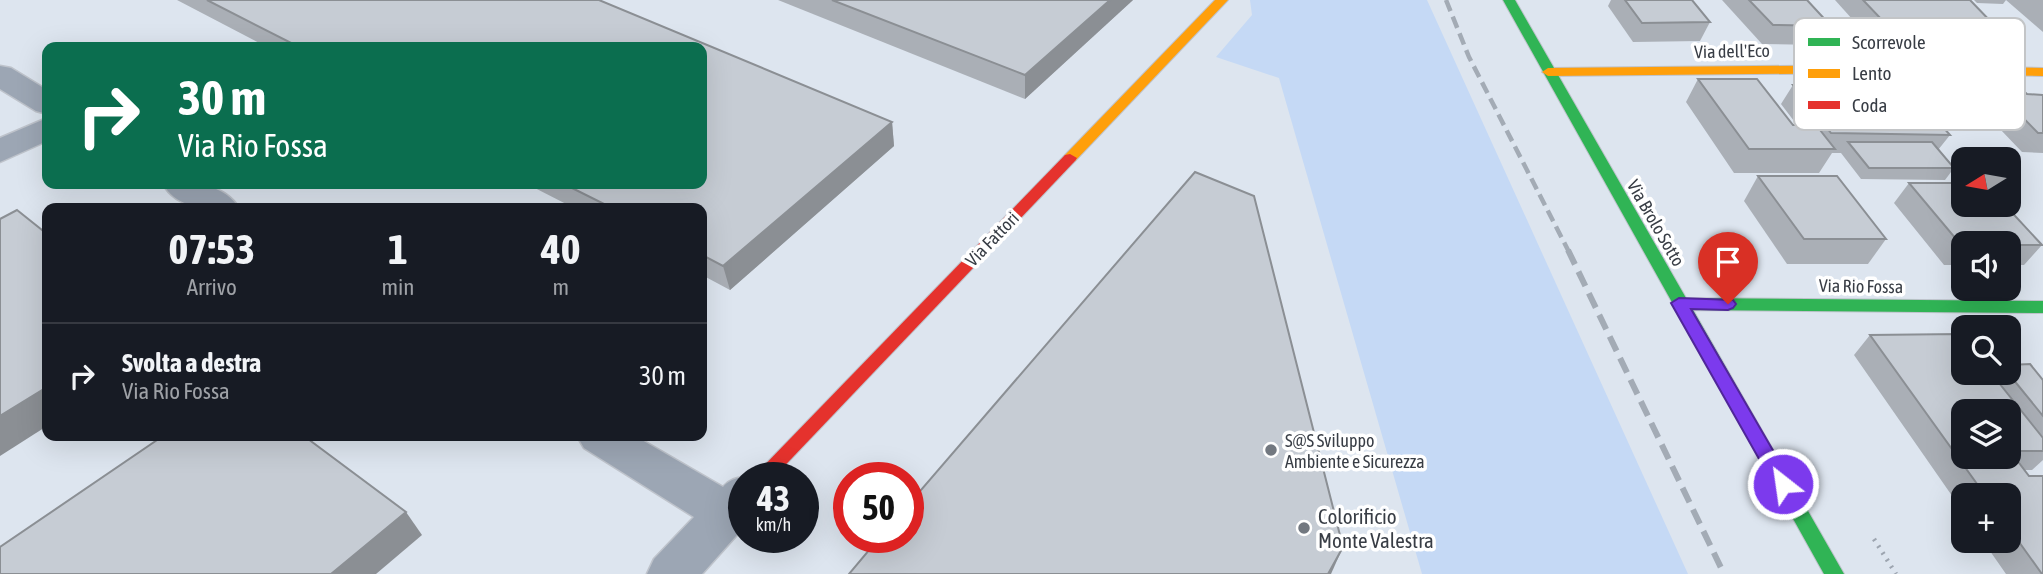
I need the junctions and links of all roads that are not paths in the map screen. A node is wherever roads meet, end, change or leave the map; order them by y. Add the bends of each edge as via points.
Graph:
1 (1222, 0) edge
2 (1509, 0) edge
3 (1794, 70) edge
4 (1548, 72) junction
5 (2025, 72) edge
6 (2043, 72) edge
7 (0, 75) edge
8 (42, 101) edge
9 (42, 130) edge
10 (0, 151) edge
11 (189, 189) edge
12 (212, 203) edge
13 (1679, 303) junction
14 (2043, 307) edge
15 (609, 441) edge
16 (776, 462) edge
17 (728, 500) edge
18 (728, 512) edge
19 (671, 574) edge
20 (1834, 574) edge

1 - 16 street, Via Fattori
2 - 4 street, Via Brolo Sotto
3 - 4 street, Via dell'Eco
4 - 13 street, Via Brolo Sotto
5 - 6 street, Via dell'Eco
7 - 8 street
9 - 10 street
11 - 12 street
13 - 14 street, Via Rio Fossa
13 - 20 street, Via Brolo Sotto
15 - 17 street
18 - 19 street

